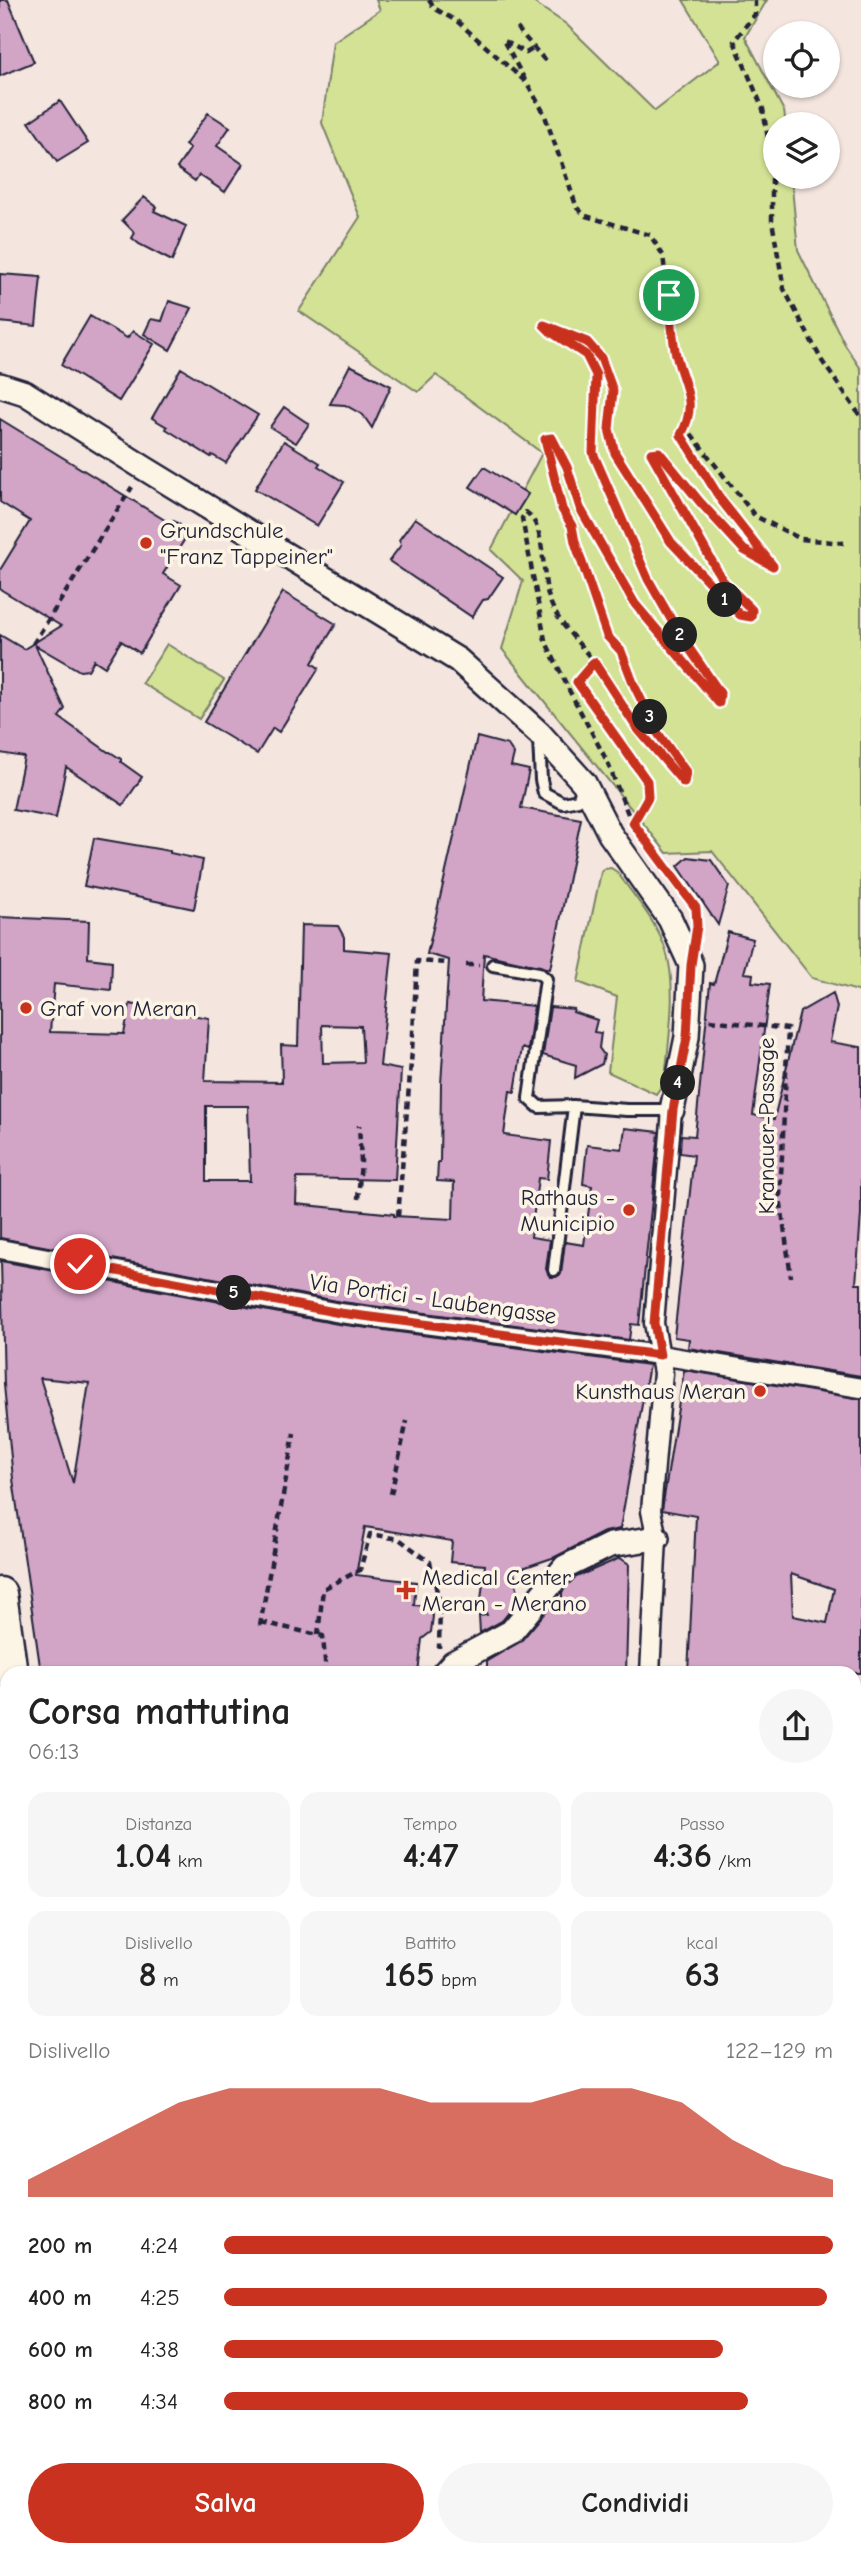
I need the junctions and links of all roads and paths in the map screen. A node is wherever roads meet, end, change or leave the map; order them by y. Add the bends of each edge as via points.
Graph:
1 (429, 0) edge
2 (755, 0) edge
3 (517, 28) dead end
4 (534, 48) junction
5 (548, 64) dead end
6 (527, 83) junction
7 (0, 385) edge
8 (861, 417) edge
9 (685, 426) junction
10 (144, 468) junction
11 (844, 543) dead end
12 (33, 644) dead end
13 (594, 662) junction
14 (539, 733) junction
15 (584, 783) junction
16 (633, 823) junction
17 (448, 963) dead end
18 (492, 965) dead end
19 (691, 965) junction
20 (688, 1018) junction
21 (574, 1106) junction
22 (673, 1110) junction
23 (359, 1125) dead end
24 (358, 1199) dead end
25 (398, 1216) dead end
26 (0, 1249) edge
27 (554, 1270) dead end
28 (791, 1277) dead end
29 (660, 1355) junction
30 (861, 1388) edge
31 (407, 1421) dead end
32 (295, 1433) dead end
33 (391, 1494) dead end
34 (657, 1538) junction
35 (0, 1594) edge
36 (318, 1635) junction
37 (11, 1666) edge
38 (325, 1666) edge
39 (441, 1666) edge
40 (650, 1666) edge

1 - 6 path
2 - 8 path via 755,14 734,41 763,109 772,163 772,221 784,289 822,361
3 - 4 path
4 - 5 path
4 - 6 path via 526,52 503,40
6 - 9 path via 544,113 577,208 586,216 650,236 663,255 675,353 691,401
7 - 10 street via 25,393
9 - 11 path via 755,516 800,539
9 - 13 path via 681,435 721,500 773,566 744,550 659,452 651,453 723,581 752,610 751,617 740,615 671,542 615,453 609,429 613,391 601,358 587,342 544,325 586,355 596,375 593,453 648,579 720,693 719,703 635,604 580,508 552,438 545,439 562,509 572,526 607,636 621,651 657,732 686,772 684,783 637,728
10 - 12 path
10 - 14 street via 458,660
13 - 16 path via 577,682 647,781 648,797
13 - 16 path via 564,626 549,598 543,555 532,516 526,512 522,518 545,640
14 - 15 street
14 - 15 lane via 544,793 563,803 578,800
15 - 19 street via 610,834 670,919
16 - 19 path via 696,908
17 - 25 path via 417,961
18 - 21 lane via 539,973 546,979 529,1098 538,1107
19 - 20 street
20 - 22 street
20 - 28 path, Kranauer-Passage via 788,1029 780,1196
21 - 22 lane
21 - 27 lane
22 - 29 street via 654,1323
23 - 24 path
26 - 29 street, Via Portici - Laubengasse via 340,1313
29 - 30 street, Via Portici - Laubengasse
29 - 34 street via 663,1373 652,1511
31 - 33 path
32 - 36 path via 261,1624
34 - 39 street via 610,1545 565,1567 511,1632
34 - 40 street
35 - 37 main road
36 - 38 path via 323,1636
36 - 39 path via 323,1589 360,1570 370,1534 386,1533 430,1562 440,1604

